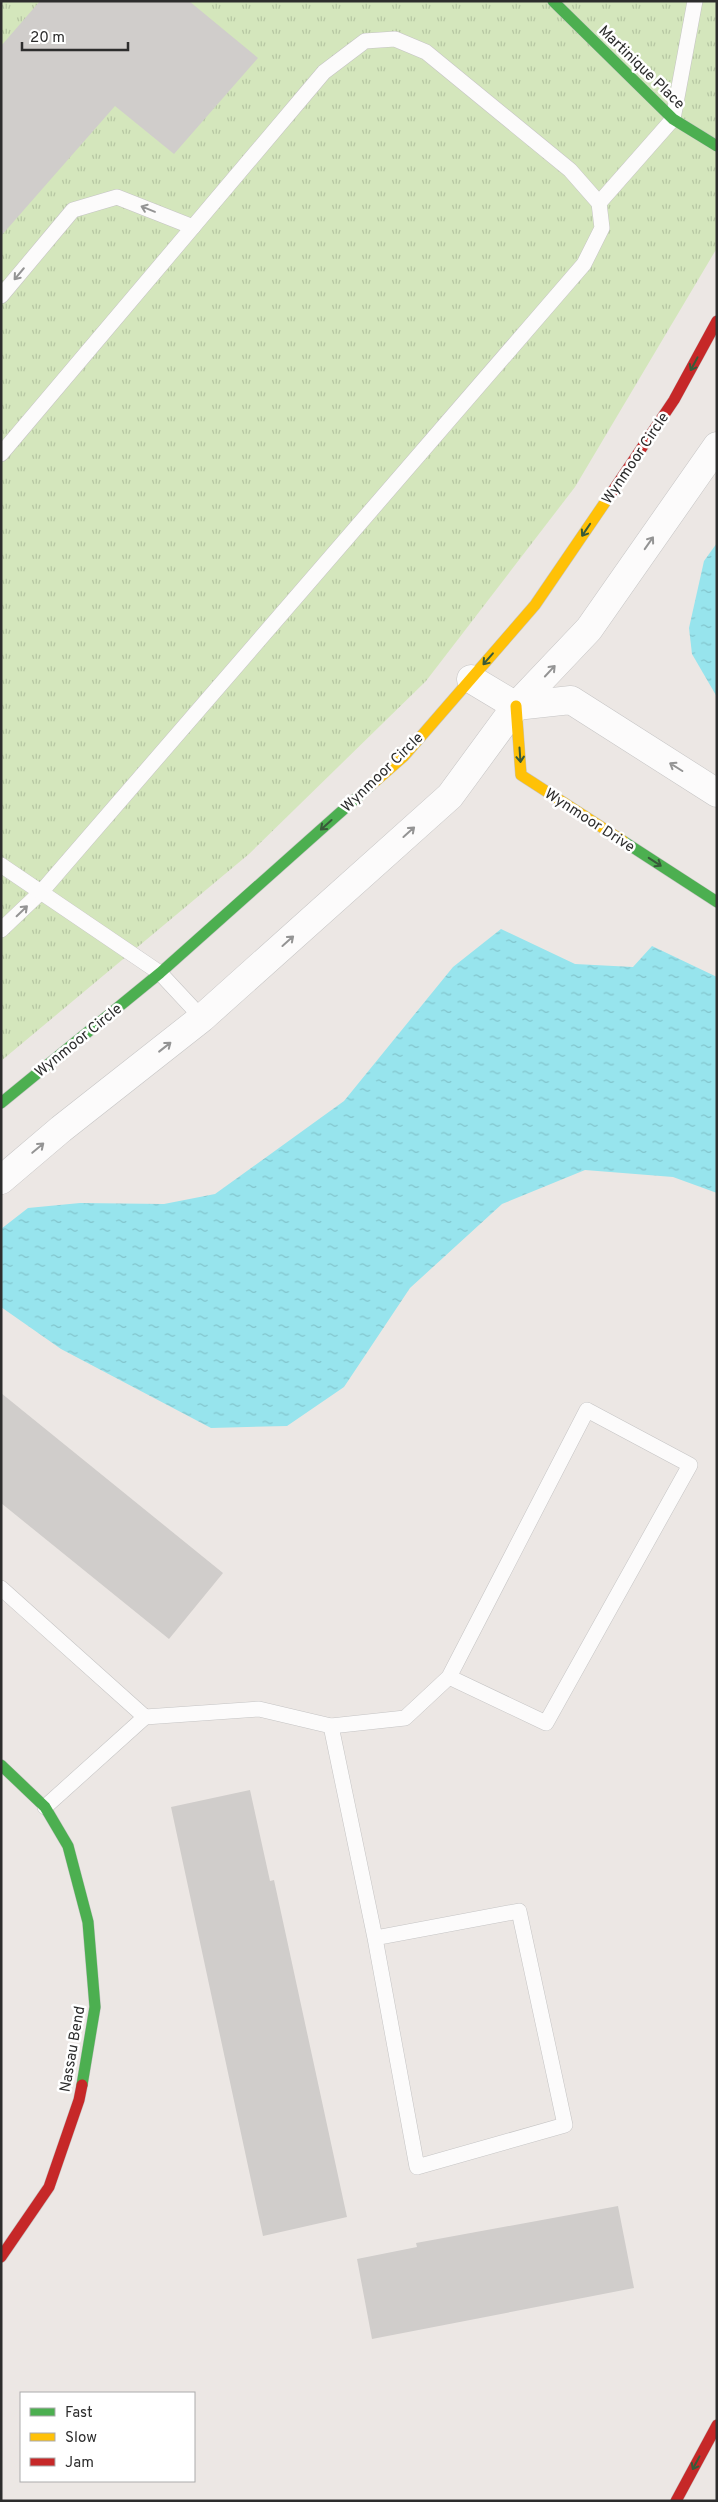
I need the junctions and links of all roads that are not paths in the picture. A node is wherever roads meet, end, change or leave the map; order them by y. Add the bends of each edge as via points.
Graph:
1 (553, 1) edge
2 (694, 1) edge
3 (673, 119) junction
4 (717, 146) edge
5 (599, 203) junction
6 (193, 227) junction
7 (1, 296) edge
8 (717, 321) edge
9 (717, 446) edge
10 (1, 454) edge
11 (471, 679) junction
12 (516, 706) junction
13 (717, 793) edge
14 (1, 865) edge
15 (42, 891) junction
16 (717, 902) edge
17 (1, 930) edge
18 (160, 973) junction
19 (202, 1018) junction
20 (1, 1103) edge
21 (1, 1180) edge
22 (1, 1588) edge
23 (449, 1677) junction
24 (145, 1717) junction
25 (331, 1726) junction
26 (1, 1765) edge
27 (45, 1807) junction
28 (375, 1938) junction
29 (1, 2258) edge
30 (717, 2425) edge
31 (676, 2501) edge

1 - 3 street, Martinique Place
2 - 3 lane
3 - 4 street, Martinique Place
3 - 5 lane
5 - 6 lane via 570,170 426,52 396,39 365,41 324,72
5 - 15 lane via 602,228 584,264
6 -> 7 lane via 117,197 72,210
6 - 10 lane
8 -> 11 street, Wynmoor Circle via 674,400 535,605
12 -> 9 street via 589,630
11 - 12 street
11 -> 18 street, Wynmoor Circle via 404,756
13 -> 12 street via 571,700
12 -> 16 street, Wynmoor Drive via 521,775
19 -> 12 street via 450,796
14 - 15 lane
17 -> 15 lane
15 - 18 lane
18 - 19 lane
18 - 20 street, Wynmoor Circle
21 -> 19 street
22 - 24 lane
23 - 23 lane via 587,1410 690,1465 546,1723
23 - 25 lane via 405,1718
24 - 25 lane via 259,1709
24 - 27 lane
25 - 28 lane
26 - 27 street, Nassau Bend
27 - 29 street, Nassau Bend via 68,1846 88,1922 96,2007 79,2100 48,2188
28 - 28 lane via 417,2166 565,2125 519,1911
30 -> 31 street

